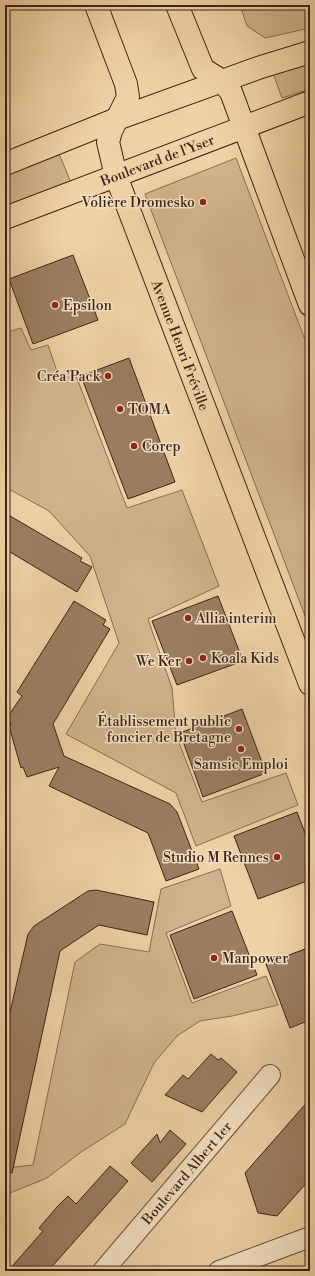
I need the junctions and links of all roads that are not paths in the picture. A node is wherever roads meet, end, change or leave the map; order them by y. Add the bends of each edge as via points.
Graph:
1 (96, 5) edge
2 (177, 5) edge
3 (310, 52) edge
4 (222, 81) junction
5 (310, 102) edge
6 (117, 119) junction
7 (245, 127) junction
8 (5, 164) edge
9 (116, 176) junction
10 (5, 218) edge
11 (310, 305) edge
12 (310, 684) edge
13 (270, 1075) dead end
14 (310, 1237) edge
15 (102, 1271) edge
16 (219, 1271) edge

1 - 6 main road, Avenue Henri Fréville via 126,84 128,97
2 - 4 main road via 203,69
3 - 4 main road
4 - 6 main road
4 - 7 main road via 232,92
5 - 7 main road, Boulevard de l'Yser
6 - 8 main road
6 - 9 main road, Avenue Henri Fréville via 108,142
7 - 9 main road, Boulevard de l'Yser
7 - 11 main road
9 - 10 main road, Boulevard de l'Yser
9 - 12 main road, Avenue Henri Fréville
13 - 15 street, Boulevard Albert 1er
14 - 16 street

